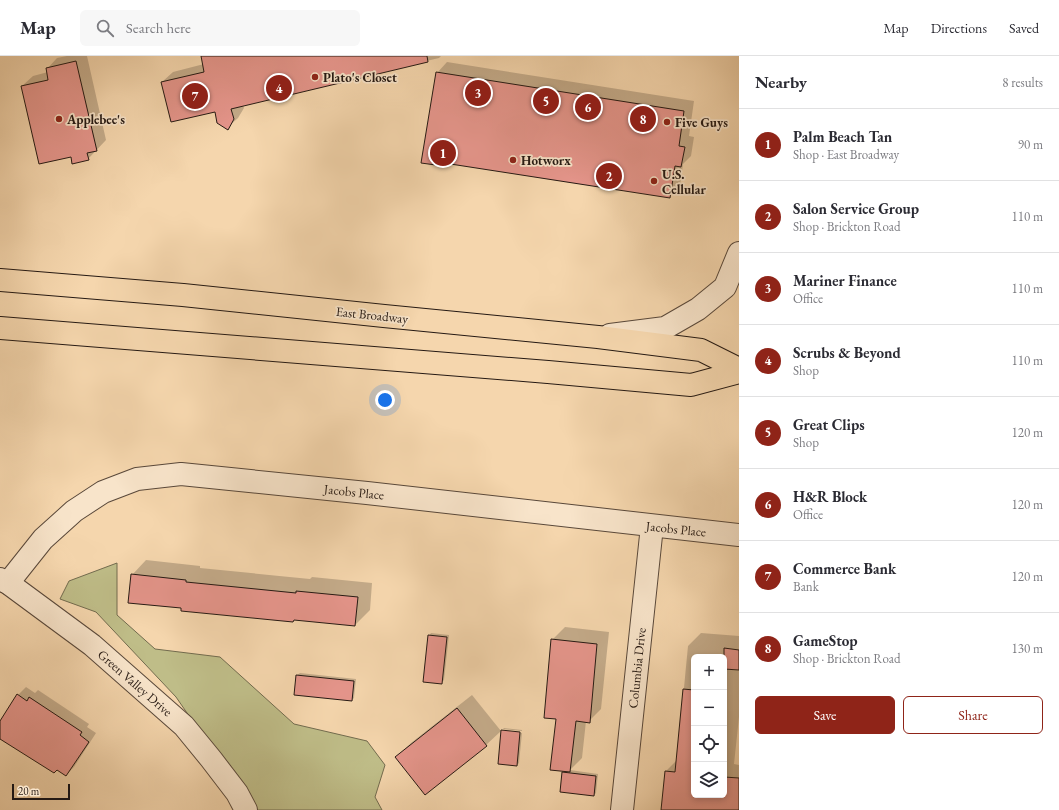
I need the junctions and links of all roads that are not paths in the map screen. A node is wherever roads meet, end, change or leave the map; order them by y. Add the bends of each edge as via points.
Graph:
1 (739, 253) edge
2 (0, 280) edge
3 (0, 328) edge
4 (598, 337) junction
5 (739, 370) edge
6 (652, 526) junction
7 (739, 535) edge
8 (4, 581) edge
9 (246, 810) edge
10 (622, 810) edge

1 - 4 street via 725,287 698,309 665,328
2 - 4 main road, East Broadway via 183,295
3 - 5 main road, East Broadway via 691,385
4 - 5 main road, East Broadway via 701,350
6 - 7 street, Jacobs Place
6 - 8 street, Jacobs Place via 367,492 181,474 137,479 103,492 74,511 43,539
6 - 10 street, Columbia Drive
8 - 9 street, Green Valley Drive via 92,645 184,726 237,793

